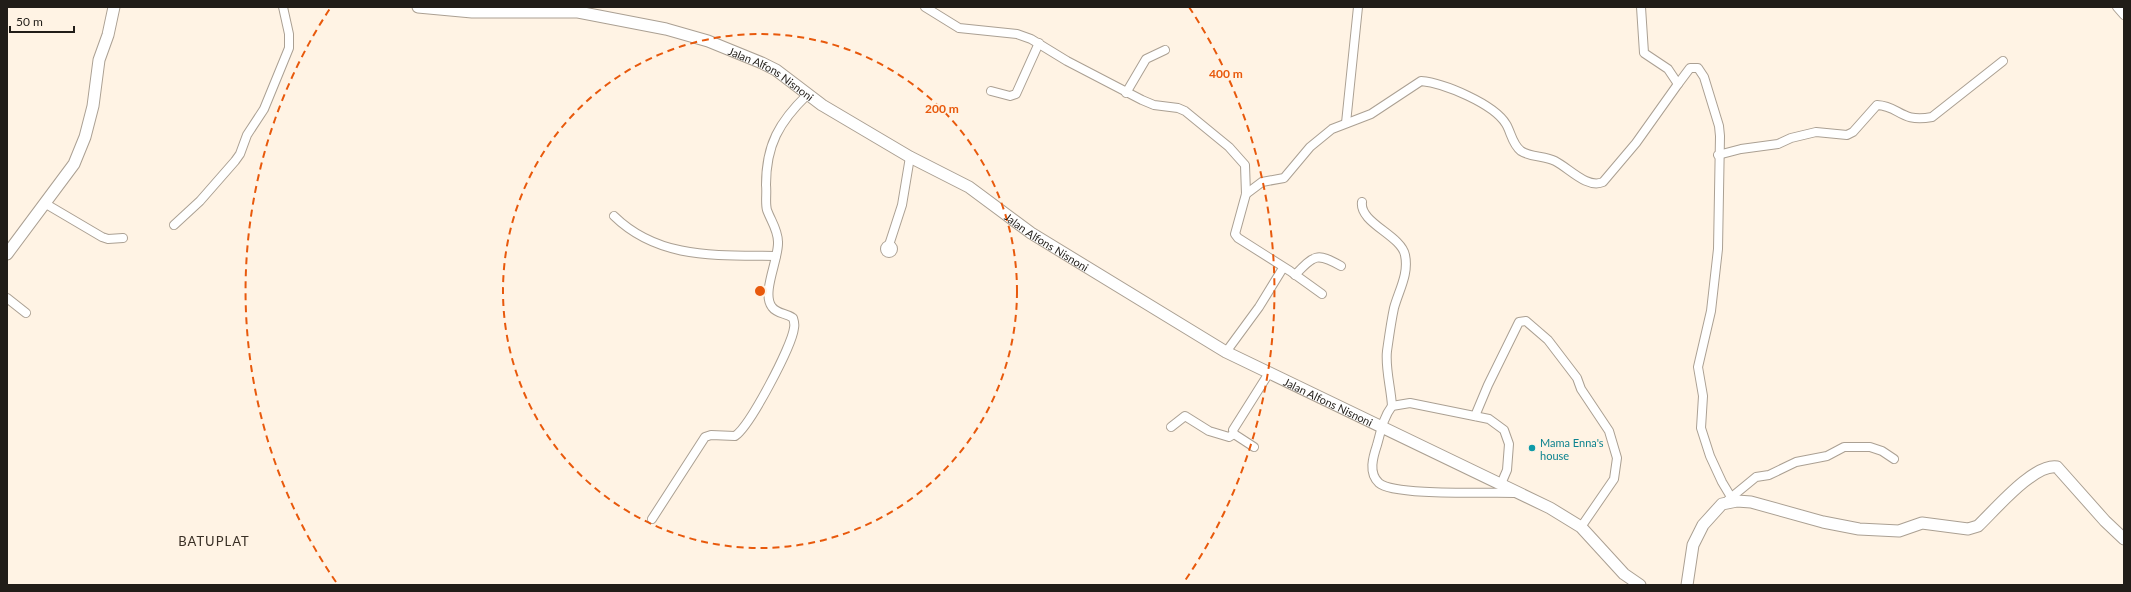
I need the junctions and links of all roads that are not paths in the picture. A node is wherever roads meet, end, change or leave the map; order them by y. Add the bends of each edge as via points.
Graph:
1 (114, 7) edge
2 (283, 7) edge
3 (418, 7) edge
4 (925, 7) edge
5 (1358, 7) edge
6 (1641, 7) edge
7 (2117, 7) edge
8 (578, 9) edge
9 (2124, 15) edge
10 (1039, 43) junction
11 (1165, 50) dead end
12 (2004, 61) dead end
13 (1678, 84) junction
14 (991, 91) dead end
15 (1126, 92) junction
16 (808, 94) junction
17 (1346, 123) junction
18 (1718, 156) junction
19 (910, 157) junction
20 (1246, 194) junction
21 (1362, 202) dead end
22 (46, 204) junction
23 (614, 216) dead end
24 (174, 225) dead end
25 (122, 238) dead end
26 (889, 245) dead end
27 (7, 254) edge
28 (776, 256) junction
29 (1341, 266) dead end
30 (1283, 268) junction
31 (1295, 275) junction
32 (1322, 294) dead end
33 (7, 298) edge
34 (26, 314) dead end
35 (1226, 352) junction
36 (1269, 373) junction
37 (1392, 406) junction
38 (1476, 416) junction
39 (1382, 426) junction
40 (1171, 427) dead end
41 (1234, 434) junction
42 (1254, 446) dead end
43 (1894, 459) dead end
44 (1501, 484) junction
45 (1520, 493) junction
46 (1731, 497) junction
47 (1722, 504) junction
48 (652, 519) dead end
49 (1582, 527) junction
50 (2124, 539) edge
51 (1640, 585) edge
52 (1687, 585) edge

1 - 22 main road via 99,60 93,106 85,137 74,164
2 - 24 street via 290,41 264,110 247,134 235,161
3 - 8 main road, Jalan Alfons Nisnoni via 472,12
4 - 10 street via 959,28 1017,34
5 - 17 street
6 - 13 street via 1644,53 1668,69
7 - 9 street
8 - 16 main road, Jalan Alfons Nisnoni via 708,42 776,70
10 - 14 street via 1016,94 1010,96
10 - 15 street
11 - 15 street via 1146,59
12 - 18 street via 1932,117 1918,120 1906,118 1884,105 1877,105 1853,132 1847,135 1816,132 1778,144 1741,149
13 - 17 street via 1616,168 1603,182 1595,184 1554,160 1521,151 1512,138 1507,124 1488,106 1423,81 1370,114
13 - 18 street via 1690,68 1695,67 1702,71 1719,126
15 - 20 street via 1154,106 1182,109 1229,147 1245,165
16 - 19 main road, Jalan Alfons Nisnoni via 822,105
16 - 28 street via 792,109 775,135 768,158 767,209 777,232
17 - 20 street via 1332,129 1310,147 1284,178 1262,182
18 - 46 street via 1718,249 1711,311 1698,367 1702,384 1701,428 1722,482
19 - 26 street via 902,205
19 - 35 main road, Jalan Alfons Nisnoni via 969,187 1031,233
20 - 30 street via 1235,234 1248,246
21 - 37 street via 1364,211 1371,221 1400,244 1405,254 1405,275 1394,308 1387,352
22 - 25 street via 102,237
22 - 27 main road
23 - 28 street via 649,241 680,252
28 - 48 street via 768,292 771,306 777,312 793,318 794,329 788,347 748,423 735,436 705,437
29 - 31 street via 1326,257 1317,257 1309,260
30 - 31 street
30 - 35 street
31 - 32 street
33 - 34 street
35 - 36 main road, Jalan Alfons Nisnoni
36 - 39 main road, Jalan Alfons Nisnoni
36 - 41 street via 1233,430
37 - 38 street via 1410,403
37 - 39 street
38 - 44 street via 1489,419 1504,430 1507,437 1509,456
38 - 49 street via 1488,384 1519,322 1526,321 1548,340 1577,378 1581,389 1609,431 1618,458 1614,479
39 - 44 main road, Jalan Alfons Nisnoni
39 - 45 street via 1372,468 1376,479 1383,485 1396,489 1443,492
40 - 41 street via 1184,416 1209,431 1229,437
41 - 42 street
43 - 46 street via 1870,447 1844,447 1827,456 1796,462 1756,477
44 - 45 main road, Jalan Alfons Nisnoni
45 - 49 main road, Jalan Alfons Nisnoni
46 - 47 street
47 - 50 main road via 1751,502 1830,524 1859,529 1900,531 1922,523 1968,528 1978,526 2022,483 2053,466 2060,470
47 - 52 main road via 1703,525 1693,544
49 - 51 main road, Jalan Alfons Nisnoni via 1624,574

